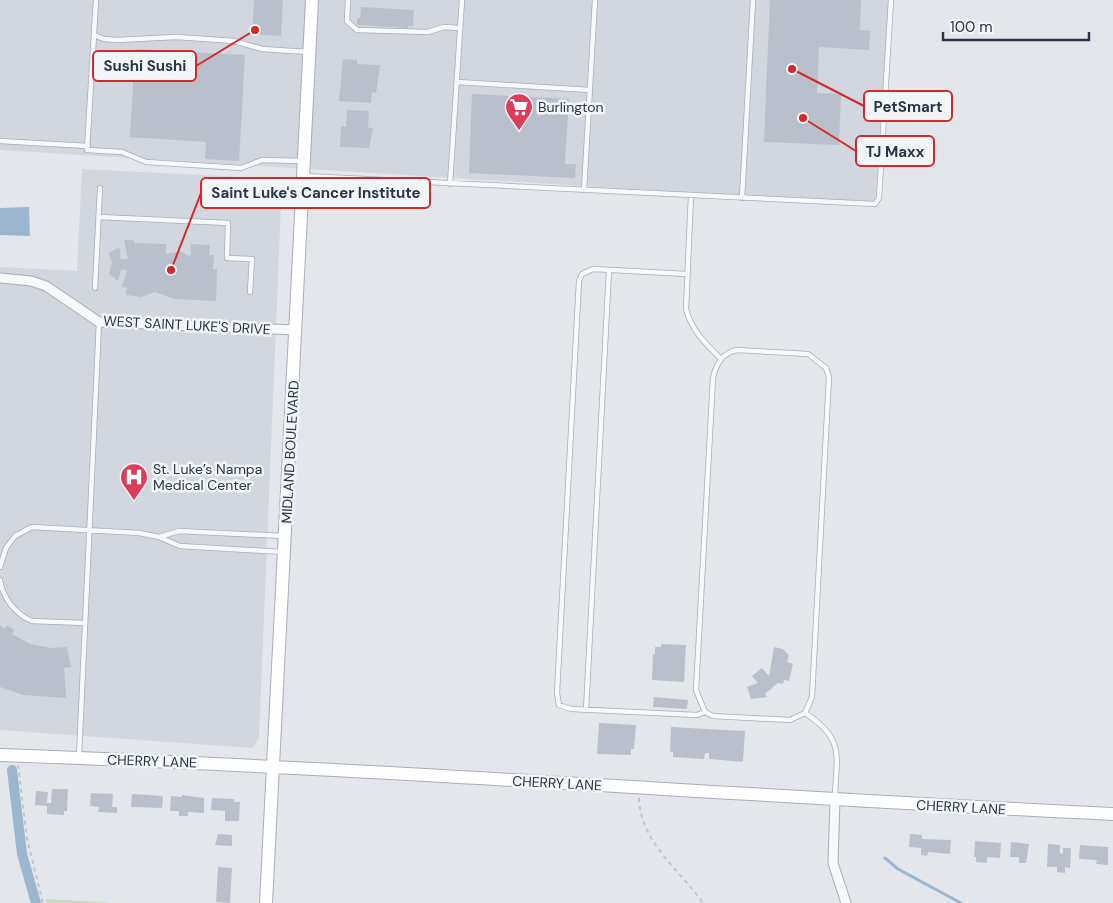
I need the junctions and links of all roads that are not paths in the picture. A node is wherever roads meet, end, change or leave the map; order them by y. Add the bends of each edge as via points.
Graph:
1 (96, 0) edge
2 (312, 0) edge
3 (348, 0) edge
4 (462, 0) edge
5 (596, 0) edge
6 (753, 0) edge
7 (890, 0) edge
8 (460, 28) junction
9 (94, 35) junction
10 (309, 52) junction
11 (457, 82) junction
12 (590, 90) junction
13 (0, 142) edge
14 (88, 146) junction
15 (304, 161) junction
16 (304, 176) junction
17 (450, 184) junction
18 (100, 188) dead end
19 (584, 190) junction
20 (691, 195) junction
21 (742, 198) junction
22 (99, 217) junction
23 (609, 270) junction
24 (687, 274) junction
25 (0, 278) edge
26 (95, 288) dead end
27 (250, 292) dead end
28 (99, 322) junction
29 (296, 330) junction
30 (720, 359) junction
31 (89, 530) junction
32 (286, 536) junction
33 (159, 537) junction
34 (285, 552) junction
35 (0, 567) edge
36 (0, 580) edge
37 (84, 624) junction
38 (586, 710) junction
39 (705, 712) junction
40 (805, 713) junction
41 (0, 755) edge
42 (78, 758) junction
43 (274, 766) junction
44 (835, 800) junction
45 (1113, 814) edge
46 (266, 903) edge
47 (846, 903) edge

1 - 9 lane
2 - 10 main road, MIDLAND BOULEVARD
3 - 8 lane via 347,20 357,30 428,32 444,27
4 - 8 lane
5 - 12 lane
6 - 21 lane
7 - 21 lane via 880,198 875,204
8 - 11 lane
9 - 10 lane via 117,40 206,38 262,49
9 - 14 lane
10 - 15 main road, MIDLAND BOULEVARD
11 - 12 lane
11 - 17 lane
12 - 19 lane
13 - 14 lane
14 - 15 lane via 88,150 122,152 146,162 241,168 262,160
15 - 16 main road, MIDLAND BOULEVARD
16 - 17 lane
16 - 29 main road, MIDLAND BOULEVARD
17 - 19 lane
18 - 22 lane
19 - 20 lane
20 - 21 lane
20 - 24 lane
22 - 26 lane
22 - 27 lane via 228,223 226,258 252,259
23 - 24 lane
23 - 38 lane
23 - 38 lane via 593,269 582,274 579,281 558,673 559,706
24 - 30 lane via 689,323
25 - 28 street, WEST SAINT LUKE'S DRIVE via 46,286
28 - 29 street, WEST SAINT LUKE'S DRIVE
28 - 31 lane
29 - 32 main road, MIDLAND BOULEVARD
30 - 39 lane via 713,378 695,681
30 - 40 lane via 737,350 808,354 826,368 829,377 812,697
31 - 33 lane
31 - 35 lane via 32,527 15,536 6,548
31 - 37 lane
32 - 33 lane via 179,532
32 - 34 main road, MIDLAND BOULEVARD
33 - 34 lane via 180,546
34 - 43 main road, MIDLAND BOULEVARD
36 - 37 lane via 6,598 24,618
37 - 42 lane
38 - 39 lane via 697,715
39 - 40 lane via 713,716 790,720
40 - 44 lane via 824,728 835,744
41 - 42 main road, CHERRY LANE
42 - 43 main road, CHERRY LANE
43 - 44 main road, CHERRY LANE
43 - 46 main road, MIDLAND BOULEVARD
44 - 45 main road, CHERRY LANE
44 - 47 street via 833,863

